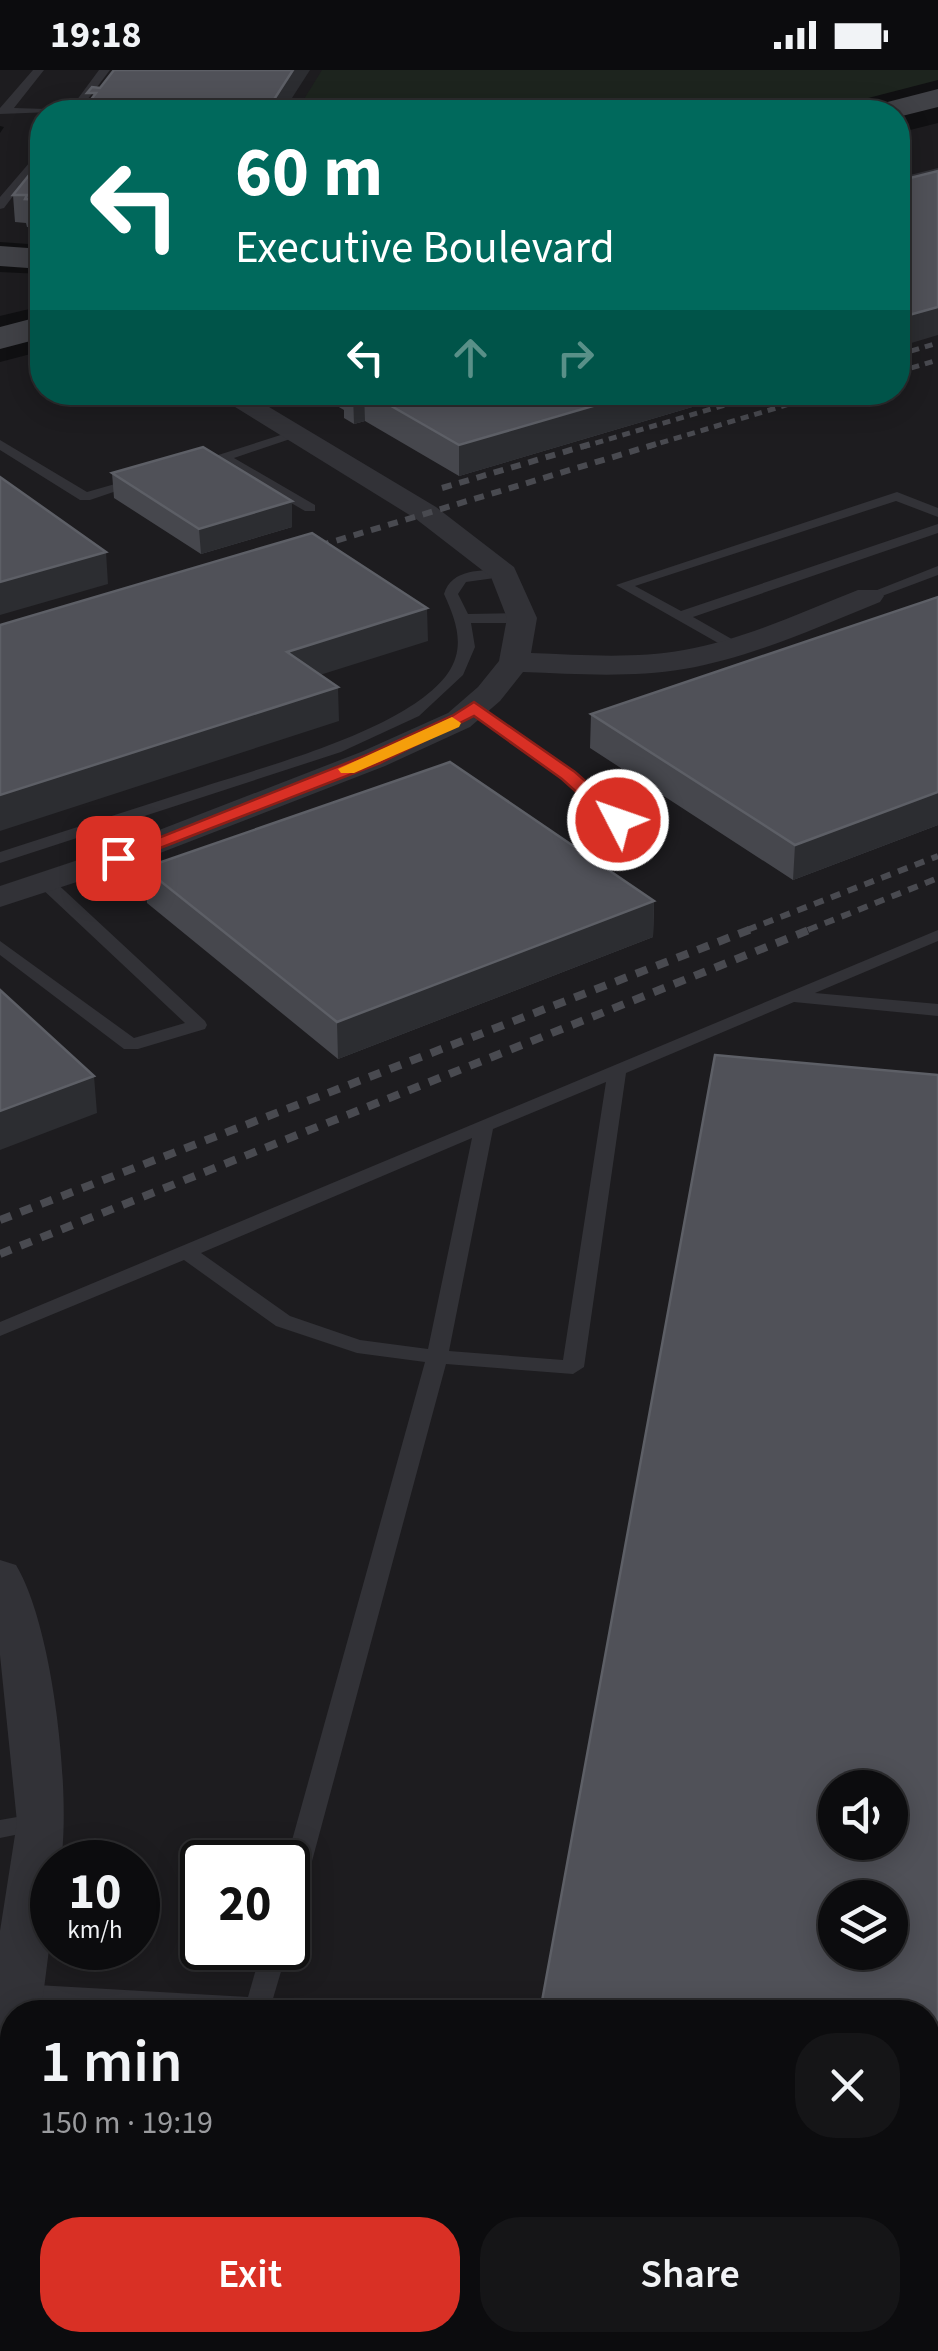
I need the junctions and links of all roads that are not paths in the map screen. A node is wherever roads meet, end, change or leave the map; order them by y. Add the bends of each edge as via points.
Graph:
1 (39, 70) edge
2 (105, 70) edge
3 (81, 100) edge
4 (935, 101) edge
5 (910, 106) edge
6 (3, 111) edge
7 (30, 112) edge
8 (30, 166) edge
9 (938, 171) edge
10 (910, 178) edge
11 (0, 205) edge
12 (0, 256) edge
13 (30, 257) edge
14 (30, 330) edge
15 (0, 338) edge
16 (245, 405) edge
17 (295, 435) junction
18 (0, 444) edge
19 (222, 457) junction
20 (188, 467) edge
21 (154, 477) edge
22 (310, 508) dead end
23 (938, 513) edge
24 (938, 528) edge
25 (938, 570) edge
26 (504, 573) junction
27 (870, 596) joint
28 (681, 616) junction
29 (522, 618) junction
30 (463, 619) junction
31 (732, 645) junction
32 (514, 662) junction
33 (474, 707) junction
34 (414, 714) junction
35 (446, 726) junction
36 (618, 820) dead end
37 (62, 839) junction
38 (0, 858) edge
39 (90, 867) junction
40 (45, 882) junction
41 (0, 897) edge
42 (938, 935) edge
43 (0, 946) edge
44 (791, 997) junction
45 (938, 1010) edge
46 (617, 1070) junction
47 (484, 1126) junction
48 (186, 1252) junction
49 (0, 1330) edge
50 (437, 1357) junction
51 (0, 1576) edge
52 (21, 1826) edge
53 (305, 1840) edge
54 (269, 1970) edge
55 (15, 2000) edge
56 (261, 2000) edge

1 - 6 lane
2 - 3 lane
4 - 5 street
6 - 7 lane
8 - 11 lane
9 - 10 lane
12 - 13 street
14 - 15 street
16 - 17 street
17 - 19 lane
17 - 26 street via 426,514
18 - 21 lane via 85,498
19 - 20 lane
19 - 22 lane
23 - 28 lane via 897,496 623,585
24 - 28 lane
25 - 27 lane
26 - 29 street
26 - 30 lane via 454,584 451,594
27 - 31 street
28 - 31 lane
29 - 30 lane
29 - 32 street
30 - 34 lane via 467,647 454,675
31 - 32 street via 686,659 619,665
32 - 33 street
33 - 35 street
33 - 36 lane
34 - 35 lane
34 - 37 lane via 334,750
35 - 39 street
37 - 38 lane
37 - 39 lane
39 - 40 street
40 - 41 street
40 - 43 lane via 198,1025 131,1045
42 - 44 lane
44 - 45 lane
44 - 46 lane
46 - 47 lane
46 - 50 lane via 573,1367
47 - 48 lane
47 - 50 lane
48 - 49 lane
48 - 50 lane via 283,1322 357,1346
50 - 53 lane
51 - 52 street via 21,1632
52 - 55 street
54 - 56 lane

